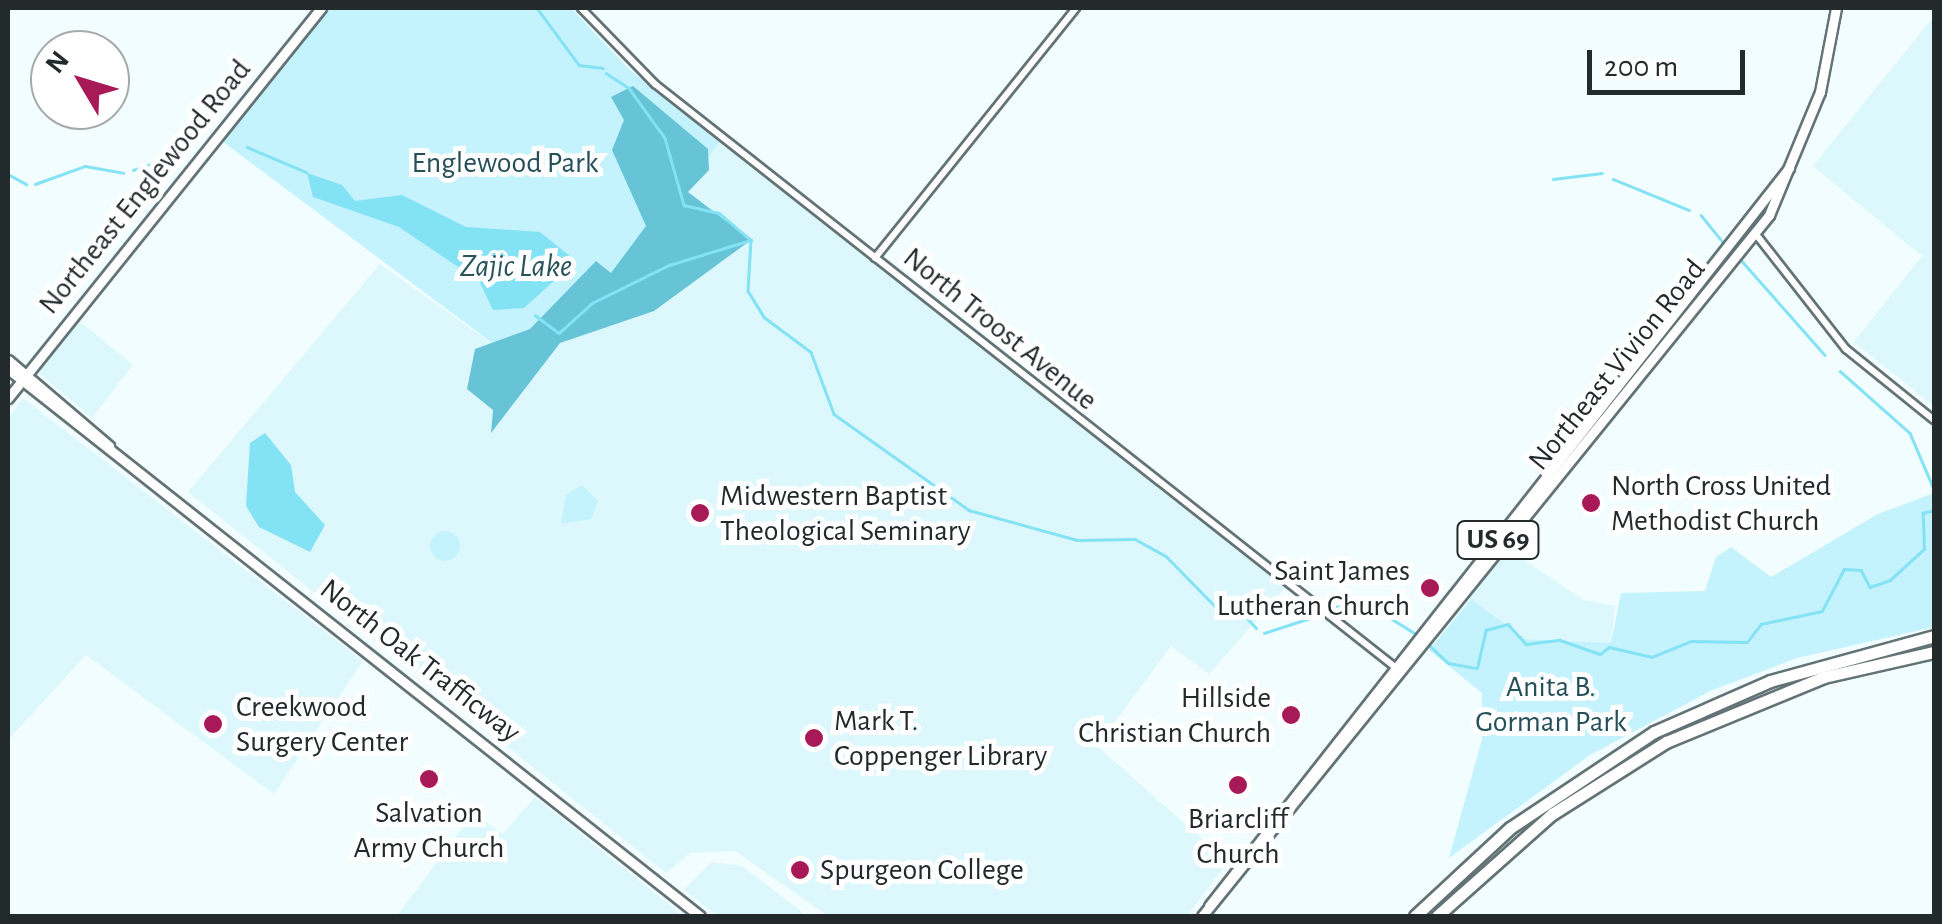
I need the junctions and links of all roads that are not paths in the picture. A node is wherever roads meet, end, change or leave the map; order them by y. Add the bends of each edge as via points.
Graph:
1 (321, 8) edge
2 (581, 8) edge
3 (1076, 8) edge
4 (1836, 8) edge
5 (1792, 164) junction
6 (1755, 232) junction
7 (876, 258) junction
8 (8, 360) edge
9 (8, 369) edge
10 (22, 376) junction
11 (8, 398) edge
12 (1934, 420) edge
13 (1588, 427) junction
14 (1589, 440) junction
15 (1934, 636) edge
16 (1934, 652) edge
17 (1934, 660) edge
18 (1891, 662) junction
19 (1399, 670) junction
20 (700, 916) edge
21 (1202, 916) edge
22 (1415, 916) edge
23 (1437, 916) edge

1 - 10 main road, Northeast Englewood Road
2 - 7 street, North Troost Avenue via 654,84
3 - 7 street
4 - 5 main road, Northeast Vivion Road / US 69 via 1820,92
5 - 6 main road, Northeast Vivion Road / US 69
5 - 13 main road, Northeast Vivion Road / US 69
6 - 12 street via 1846,348
6 - 14 main road, Northeast Vivion Road / US 69
7 - 19 street, North Troost Avenue
8 - 10 main road, North Oak Trafficway
9 - 10 main road, North Oak Trafficway
10 - 11 main road, Northeast Englewood Road
10 - 20 main road, North Oak Trafficway
13 - 14 main road
13 - 19 main road, Northeast Vivion Road / US 69
14 - 19 main road, Northeast Vivion Road / US 69
15 - 22 highway via 1770,681 1654,732 1510,828
16 - 18 highway
17 - 18 highway
18 - 23 highway via 1767,697 1624,764 1539,825
19 - 21 main road, Northeast Vivion Road / US 69

